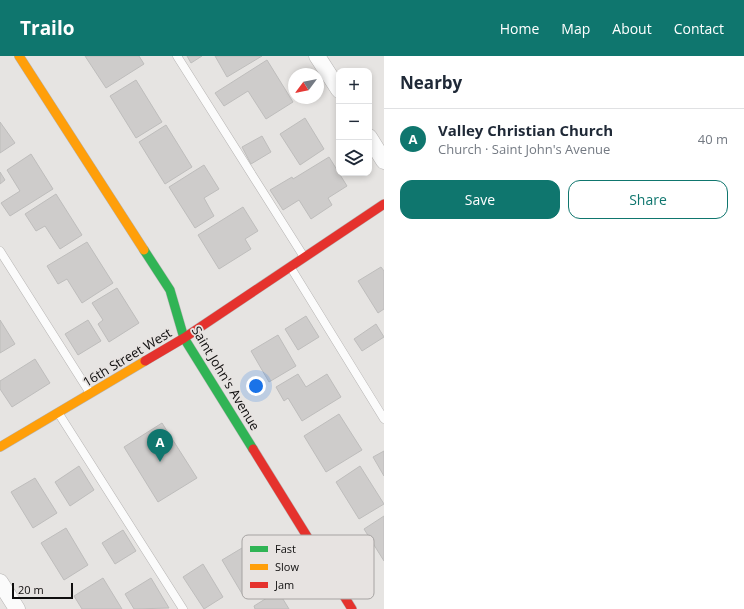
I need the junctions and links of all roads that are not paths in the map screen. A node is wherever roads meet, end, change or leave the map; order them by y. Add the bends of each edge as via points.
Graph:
1 (19, 56) edge
2 (177, 56) edge
3 (317, 56) edge
4 (336, 85) edge
5 (371, 140) edge
6 (384, 161) edge
7 (384, 204) edge
8 (0, 251) edge
9 (304, 257) junction
10 (290, 267) junction
11 (184, 338) junction
12 (90, 394) junction
13 (59, 412) junction
14 (384, 418) edge
15 (0, 447) edge
16 (306, 535) edge
17 (0, 582) edge
18 (346, 599) edge
19 (17, 609) edge
20 (183, 609) edge
21 (352, 609) edge

1 - 11 street, Saint John's Avenue via 170,290
2 - 9 lane
3 - 4 street
5 - 6 street
7 - 9 street, 16th Street West
8 - 12 lane
9 - 10 street, 16th Street West
10 - 11 street, 16th Street West
10 - 14 lane
11 - 12 street, 16th Street West
11 - 16 street, Saint John's Avenue
12 - 13 street, 16th Street West
13 - 15 street, 16th Street West
13 - 20 lane
17 - 19 street
18 - 21 street, Saint John's Avenue

